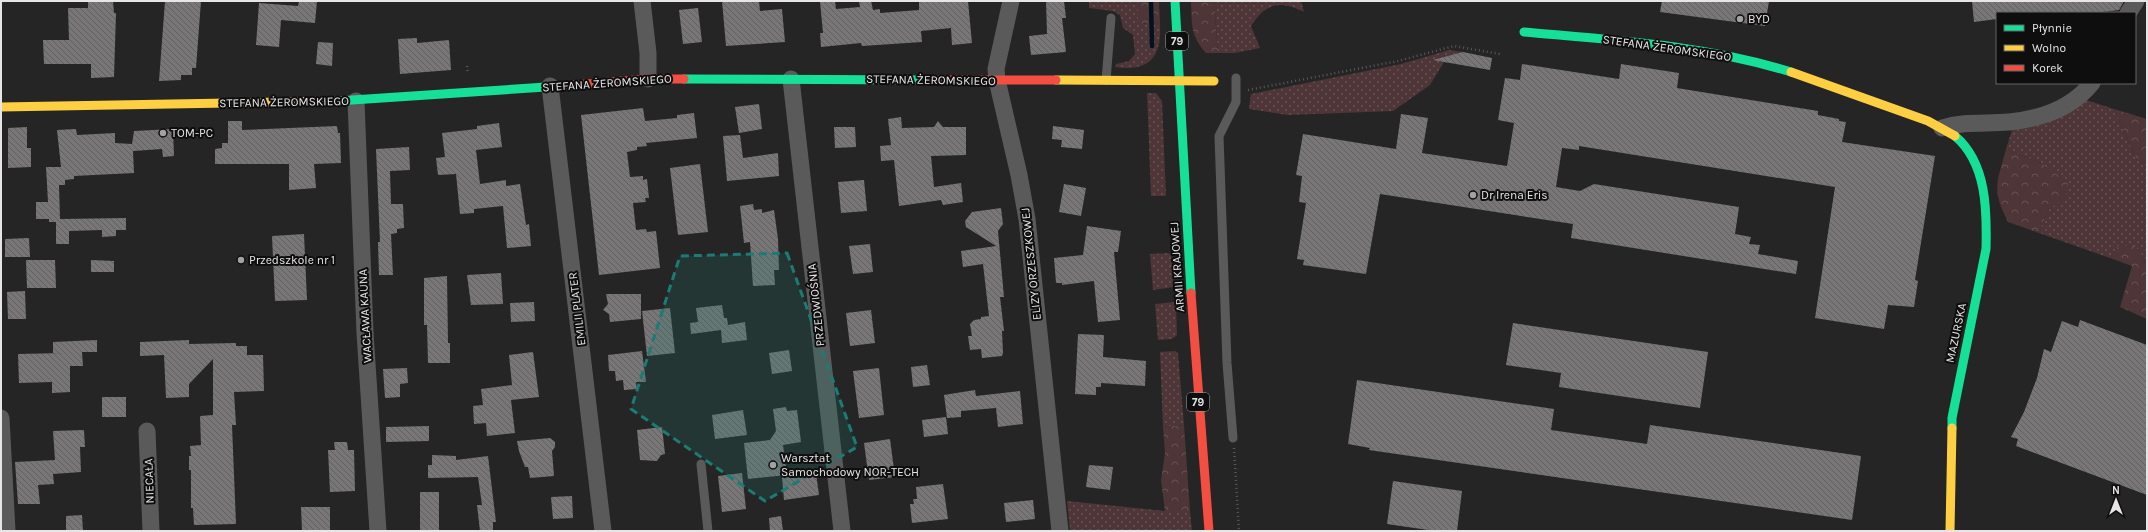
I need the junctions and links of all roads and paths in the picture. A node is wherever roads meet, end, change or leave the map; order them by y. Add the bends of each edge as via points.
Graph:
1 (642, 1) edge
2 (1011, 1) edge
3 (1175, 1) edge
4 (2136, 1) edge
5 (2129, 12) edge
6 (1111, 18) dead end
7 (1524, 32) dead end
8 (1500, 54) dead end
9 (467, 66) dead end
10 (468, 73) dead end
11 (1236, 78) dead end
12 (648, 79) junction
13 (791, 79) junction
14 (997, 80) junction
15 (1178, 81) junction
16 (1214, 81) dead end
17 (1106, 82) junction
18 (2091, 84) edge
19 (550, 86) junction
20 (1236, 92) junction
21 (356, 101) junction
22 (1, 107) edge
23 (1942, 128) junction
24 (1964, 144) joint
25 (1, 418) edge
26 (147, 431) dead end
27 (1233, 438) joint
28 (701, 464) dead end
29 (7, 531) edge
30 (151, 531) edge
31 (378, 531) edge
32 (603, 531) edge
33 (708, 531) edge
34 (842, 531) edge
35 (1060, 531) edge
36 (1209, 531) edge
37 (1239, 531) edge
38 (1950, 531) edge

1 - 12 street
2 - 14 street, ELIZY ORZESZKOWEJ via 996,69
3 - 15 street, ARMII KRAJOWEJ / 79
4 - 5 street
6 - 17 lane
7 - 23 street, STEFANA ŻEROMSKIEGO via 1713,52 1809,77
8 - 20 path via 1454,46 1398,62
9 - 10 path
11 - 20 lane
12 - 13 street, STEFANA ŻEROMSKIEGO
12 - 19 street, STEFANA ŻEROMSKIEGO
13 - 14 street, STEFANA ŻEROMSKIEGO
13 - 34 street, PRZEDWIOŚNIA
14 - 17 street, STEFANA ŻEROMSKIEGO
14 - 35 street, ELIZY ORZESZKOWEJ via 1027,219
15 - 16 street, STEFANA ŻEROMSKIEGO
15 - 17 street, STEFANA ŻEROMSKIEGO
15 - 36 street, ARMII KRAJOWEJ / 79 via 1189,273
18 - 23 street via 2064,107 2040,116 2009,122 1956,124
19 - 21 street, STEFANA ŻEROMSKIEGO
19 - 32 street, EMILII PLATER
20 - 27 lane via 1234,107 1222,127 1220,136 1226,363
21 - 22 street, STEFANA ŻEROMSKIEGO
21 - 31 street, WACŁAWA KAUNA via 365,333
23 - 24 street, STEFANA ŻEROMSKIEGO
24 - 38 street, MAZURSKA via 1977,170 1987,210 1986,249 1952,418
25 - 29 street
26 - 30 street, NIECAŁA
27 - 37 path
28 - 33 lane

